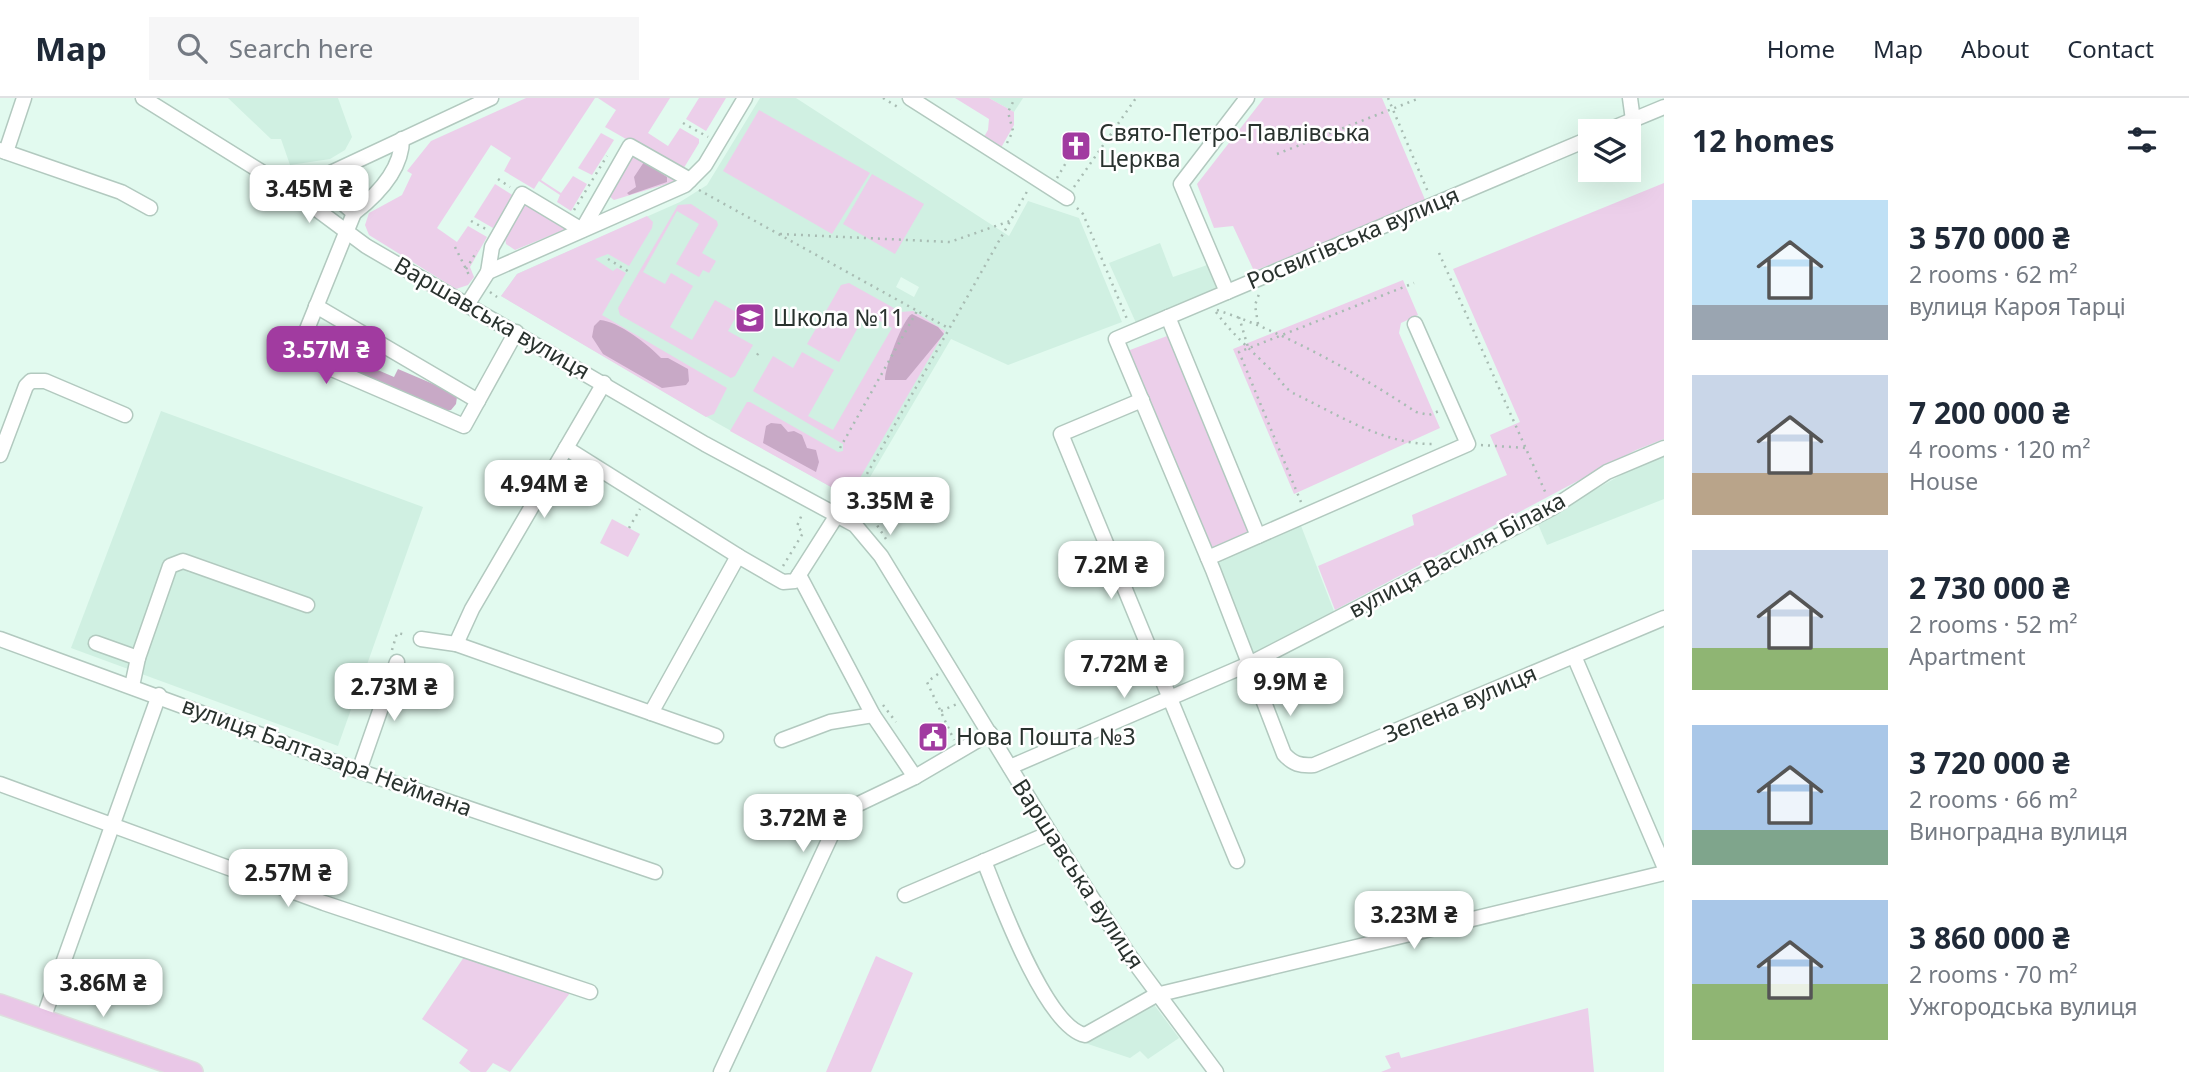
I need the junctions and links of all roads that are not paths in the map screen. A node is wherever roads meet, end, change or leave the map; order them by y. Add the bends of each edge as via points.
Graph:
1 (24, 98) edge
2 (143, 98) edge
3 (491, 98) edge
4 (745, 98) edge
5 (910, 98) edge
6 (1247, 98) edge
7 (1630, 98) edge
8 (1664, 107) edge
9 (1633, 119) edge
10 (1635, 119) edge
11 (402, 139) junction
12 (1578, 144) edge
13 (3, 151) edge
14 (315, 179) junction
15 (692, 184) junction
16 (292, 191) junction
17 (1067, 198) road end
18 (150, 208) dead end
19 (354, 213) junction
20 (582, 230) junction
21 (346, 231) junction
22 (488, 272) junction
23 (1225, 298) junction
24 (467, 305) junction
25 (316, 306) junction
26 (1168, 317) junction
27 (1415, 324) dead end
28 (516, 332) junction
29 (1116, 339) joint
30 (604, 383) junction
31 (1142, 400) junction
32 (478, 401) junction
33 (125, 415) dead end
34 (566, 448) junction
35 (1664, 448) edge
36 (0, 455) edge
37 (837, 515) junction
38 (1258, 536) junction
39 (738, 556) junction
40 (1208, 558) junction
41 (799, 575) junction
42 (307, 605) dead end
43 (1664, 618) edge
44 (0, 639) edge
45 (421, 639) road end
46 (96, 643) dead end
47 (456, 644) junction
48 (1574, 656) junction
49 (138, 658) junction
50 (397, 662) road end
51 (1251, 663) junction
52 (132, 686) junction
53 (159, 695) junction
54 (1170, 700) junction
55 (651, 713) junction
56 (873, 715) junction
57 (990, 733) junction
58 (716, 736) dead end
59 (782, 740) dead end
60 (1010, 767) junction
61 (359, 771) junction
62 (915, 777) junction
63 (0, 785) edge
64 (113, 825) junction
65 (1050, 833) junction
66 (1237, 861) dead end
67 (984, 862) junction
68 (1664, 866) edge
69 (655, 872) dead end
70 (1664, 873) edge
71 (905, 895) dead end
72 (590, 992) dead end
73 (1156, 995) junction
74 (0, 1004) edge
75 (43, 1019) junction
76 (193, 1072) edge
77 (721, 1072) edge
78 (1216, 1072) edge

1 - 13 street
2 - 16 street, Варшавська вулиця
3 - 11 street
4 - 15 street
5 - 17 street
6 - 23 street via 1181,184
7 - 9 street
8 - 10 street
11 - 14 street
11 - 19 street via 392,173 378,194
12 - 23 street, Росвигівська вулиця
13 - 18 street via 121,192
14 - 16 street
14 - 19 street
15 - 20 street
15 - 20 street via 630,146
16 - 21 street, Варшавська вулиця
19 - 21 street
20 - 22 street
20 - 22 street via 522,194 492,247
21 - 24 street, Варшавська вулиця
21 - 25 street
22 - 24 street
23 - 26 street, Росвигівська вулиця
24 - 28 street, Варшавська вулиця
25 - 32 street
25 - 32 street via 297,354 464,426
26 - 29 street, Росвигівська вулиця
26 - 38 street
27 - 38 street via 1468,444
28 - 30 street, Варшавська вулиця
28 - 32 street
29 - 31 street, Зелена вулиця
30 - 34 street, Варшавська вулиця
30 - 37 street, Варшавська вулиця
31 - 40 street, Зелена вулиця
31 - 54 street via 1061,434
33 - 36 street via 45,381 31,382
34 - 39 street
34 - 47 street, Варшавська вулиця
35 - 51 street, вулиця Василя Білака via 1607,472 1552,508
37 - 41 street
37 - 57 street, Варшавська вулиця via 855,524 875,547
38 - 40 street
39 - 41 street via 783,582
39 - 55 street
40 - 51 street, Зелена вулиця
41 - 56 street
42 - 49 street via 175,562
43 - 48 street, Зелена вулиця
44 - 52 street, вулиця Балтазара Неймана
45 - 47 street
46 - 49 street
47 - 55 street
48 - 51 street, Зелена вулиця via 1314,765 1301,766 1284,754
48 - 68 street
49 - 52 street
50 - 61 street
51 - 54 street, вулиця Василя Білака
52 - 53 street, вулиця Балтазара Неймана
53 - 61 street, вулиця Балтазара Неймана
53 - 64 street
54 - 60 street, вулиця Василя Білака
54 - 66 street
55 - 58 street
56 - 59 street via 830,722
56 - 62 street
57 - 60 street, Варшавська вулиця
57 - 62 street
60 - 65 street, Варшавська вулиця
61 - 69 street, вулиця Балтазара Неймана
62 - 77 street via 863,801 837,823
63 - 64 street
64 - 72 street via 324,903
64 - 75 street
65 - 67 street
65 - 73 street, Варшавська вулиця
67 - 71 street
67 - 73 street via 1036,979 1067,1028 1093,1033
70 - 73 street
73 - 78 street, Варшавська вулиця
74 - 75 main road
75 - 76 main road

